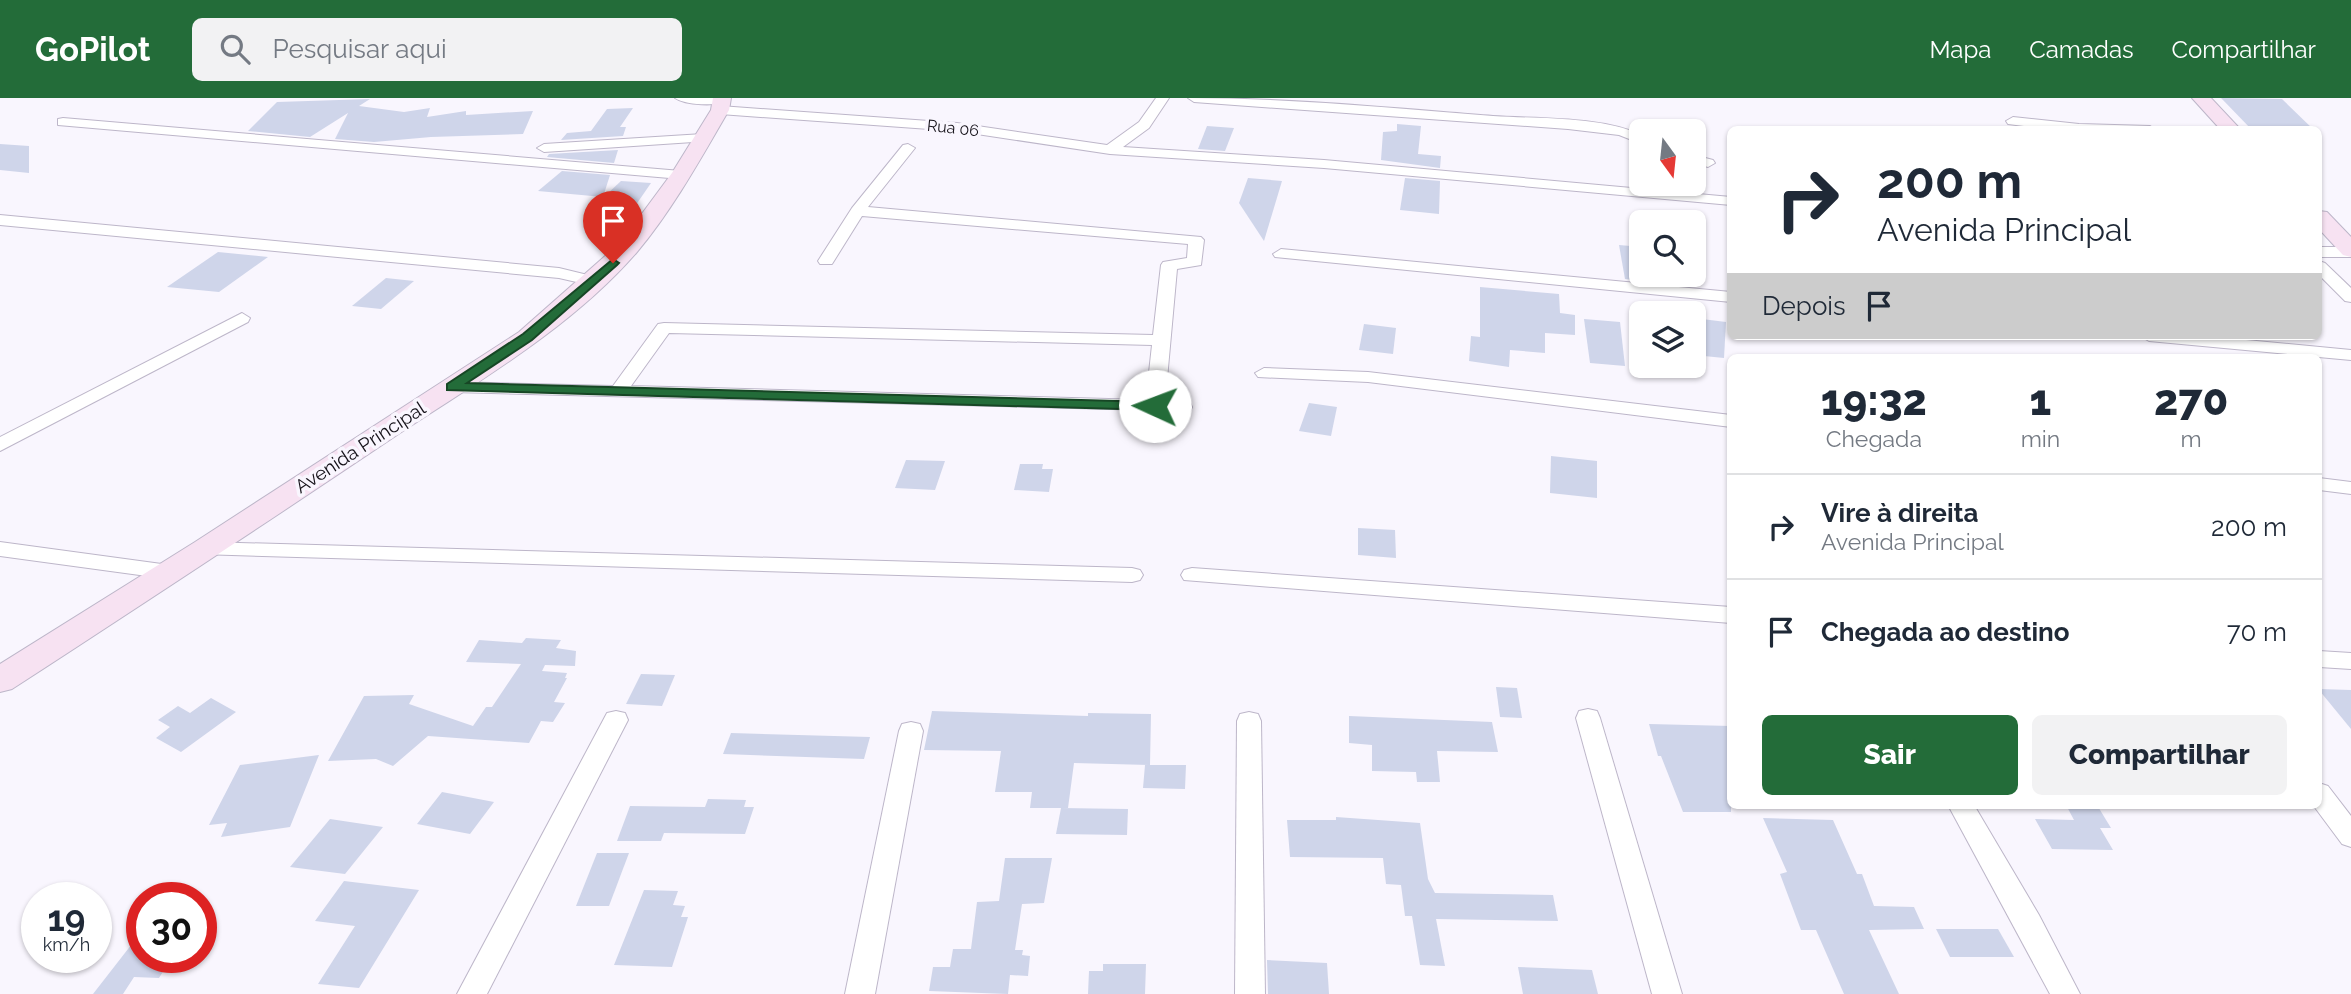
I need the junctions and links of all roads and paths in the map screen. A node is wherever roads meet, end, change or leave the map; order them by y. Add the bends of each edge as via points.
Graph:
1 (681, 98) edge
2 (1163, 98) edge
3 (1194, 98) edge
4 (2201, 98) edge
5 (721, 103) edge
6 (2013, 121) dead end
7 (63, 122) dead end
8 (2051, 126) edge
9 (2228, 126) edge
10 (1629, 134) edge
11 (703, 138) junction
12 (544, 148) dead end
13 (908, 148) dead end
14 (1110, 150) junction
15 (681, 176) junction
16 (1727, 201) edge
17 (857, 211) junction
18 (0, 219) edge
19 (2322, 220) edge
20 (2351, 251) edge
21 (2322, 252) edge
22 (1281, 254) dead end
23 (826, 261) dead end
24 (2322, 268) edge
25 (594, 281) junction
26 (1727, 297) edge
27 (2351, 297) edge
28 (242, 318) dead end
29 (1161, 340) junction
30 (2192, 340) edge
31 (2351, 355) edge
32 (1264, 373) dead end
33 (452, 387) junction
34 (619, 391) junction
35 (1155, 406) junction
36 (1183, 407) dead end
37 (1727, 421) edge
38 (0, 444) edge
39 (2322, 484) edge
40 (2351, 488) edge
41 (0, 549) edge
42 (206, 550) junction
43 (169, 572) junction
44 (1132, 575) dead end
45 (1192, 575) dead end
46 (1727, 615) edge
47 (2322, 659) edge
48 (2351, 661) edge
49 (0, 680) edge
50 (1588, 718) dead end
51 (616, 720) dead end
52 (1249, 721) dead end
53 (911, 732) dead end
54 (2322, 797) edge
55 (1963, 809) edge
56 (2351, 836) edge
57 (472, 994) edge
58 (859, 994) edge
59 (1250, 994) edge
60 (1667, 994) edge
61 (2065, 994) edge

1 - 5 street, Rua 06
2 - 14 street via 1144,125
3 - 10 street via 1568,125
4 - 9 street
5 - 11 street, Avenida Principal
5 - 14 street, Rua 06 via 957,127
6 - 8 street
7 - 15 street
11 - 12 street
11 - 15 street, Avenida Principal
13 - 17 street
14 - 16 street, Rua 06 via 1324,164
15 - 25 street, Avenida Principal via 629,247
17 - 23 street
17 - 29 street via 1196,240 1195,262 1169,265
18 - 25 street via 559,273
19 - 20 street
20 - 21 street
22 - 26 street
24 - 27 street
25 - 33 street, Avenida Principal via 527,337
28 - 38 street
29 - 34 street via 664,328
29 - 35 street
30 - 31 street
32 - 37 street via 1368,377
33 - 34 street
33 - 42 street, Avenida Principal
34 - 35 street
35 - 36 street
39 - 40 street
41 - 43 street
42 - 43 street, Avenida Principal
42 - 44 street
43 - 49 street, Avenida Principal
45 - 46 street
47 - 48 street
50 - 60 street
51 - 57 street
52 - 59 street
53 - 58 street
54 - 56 street
55 - 61 street

